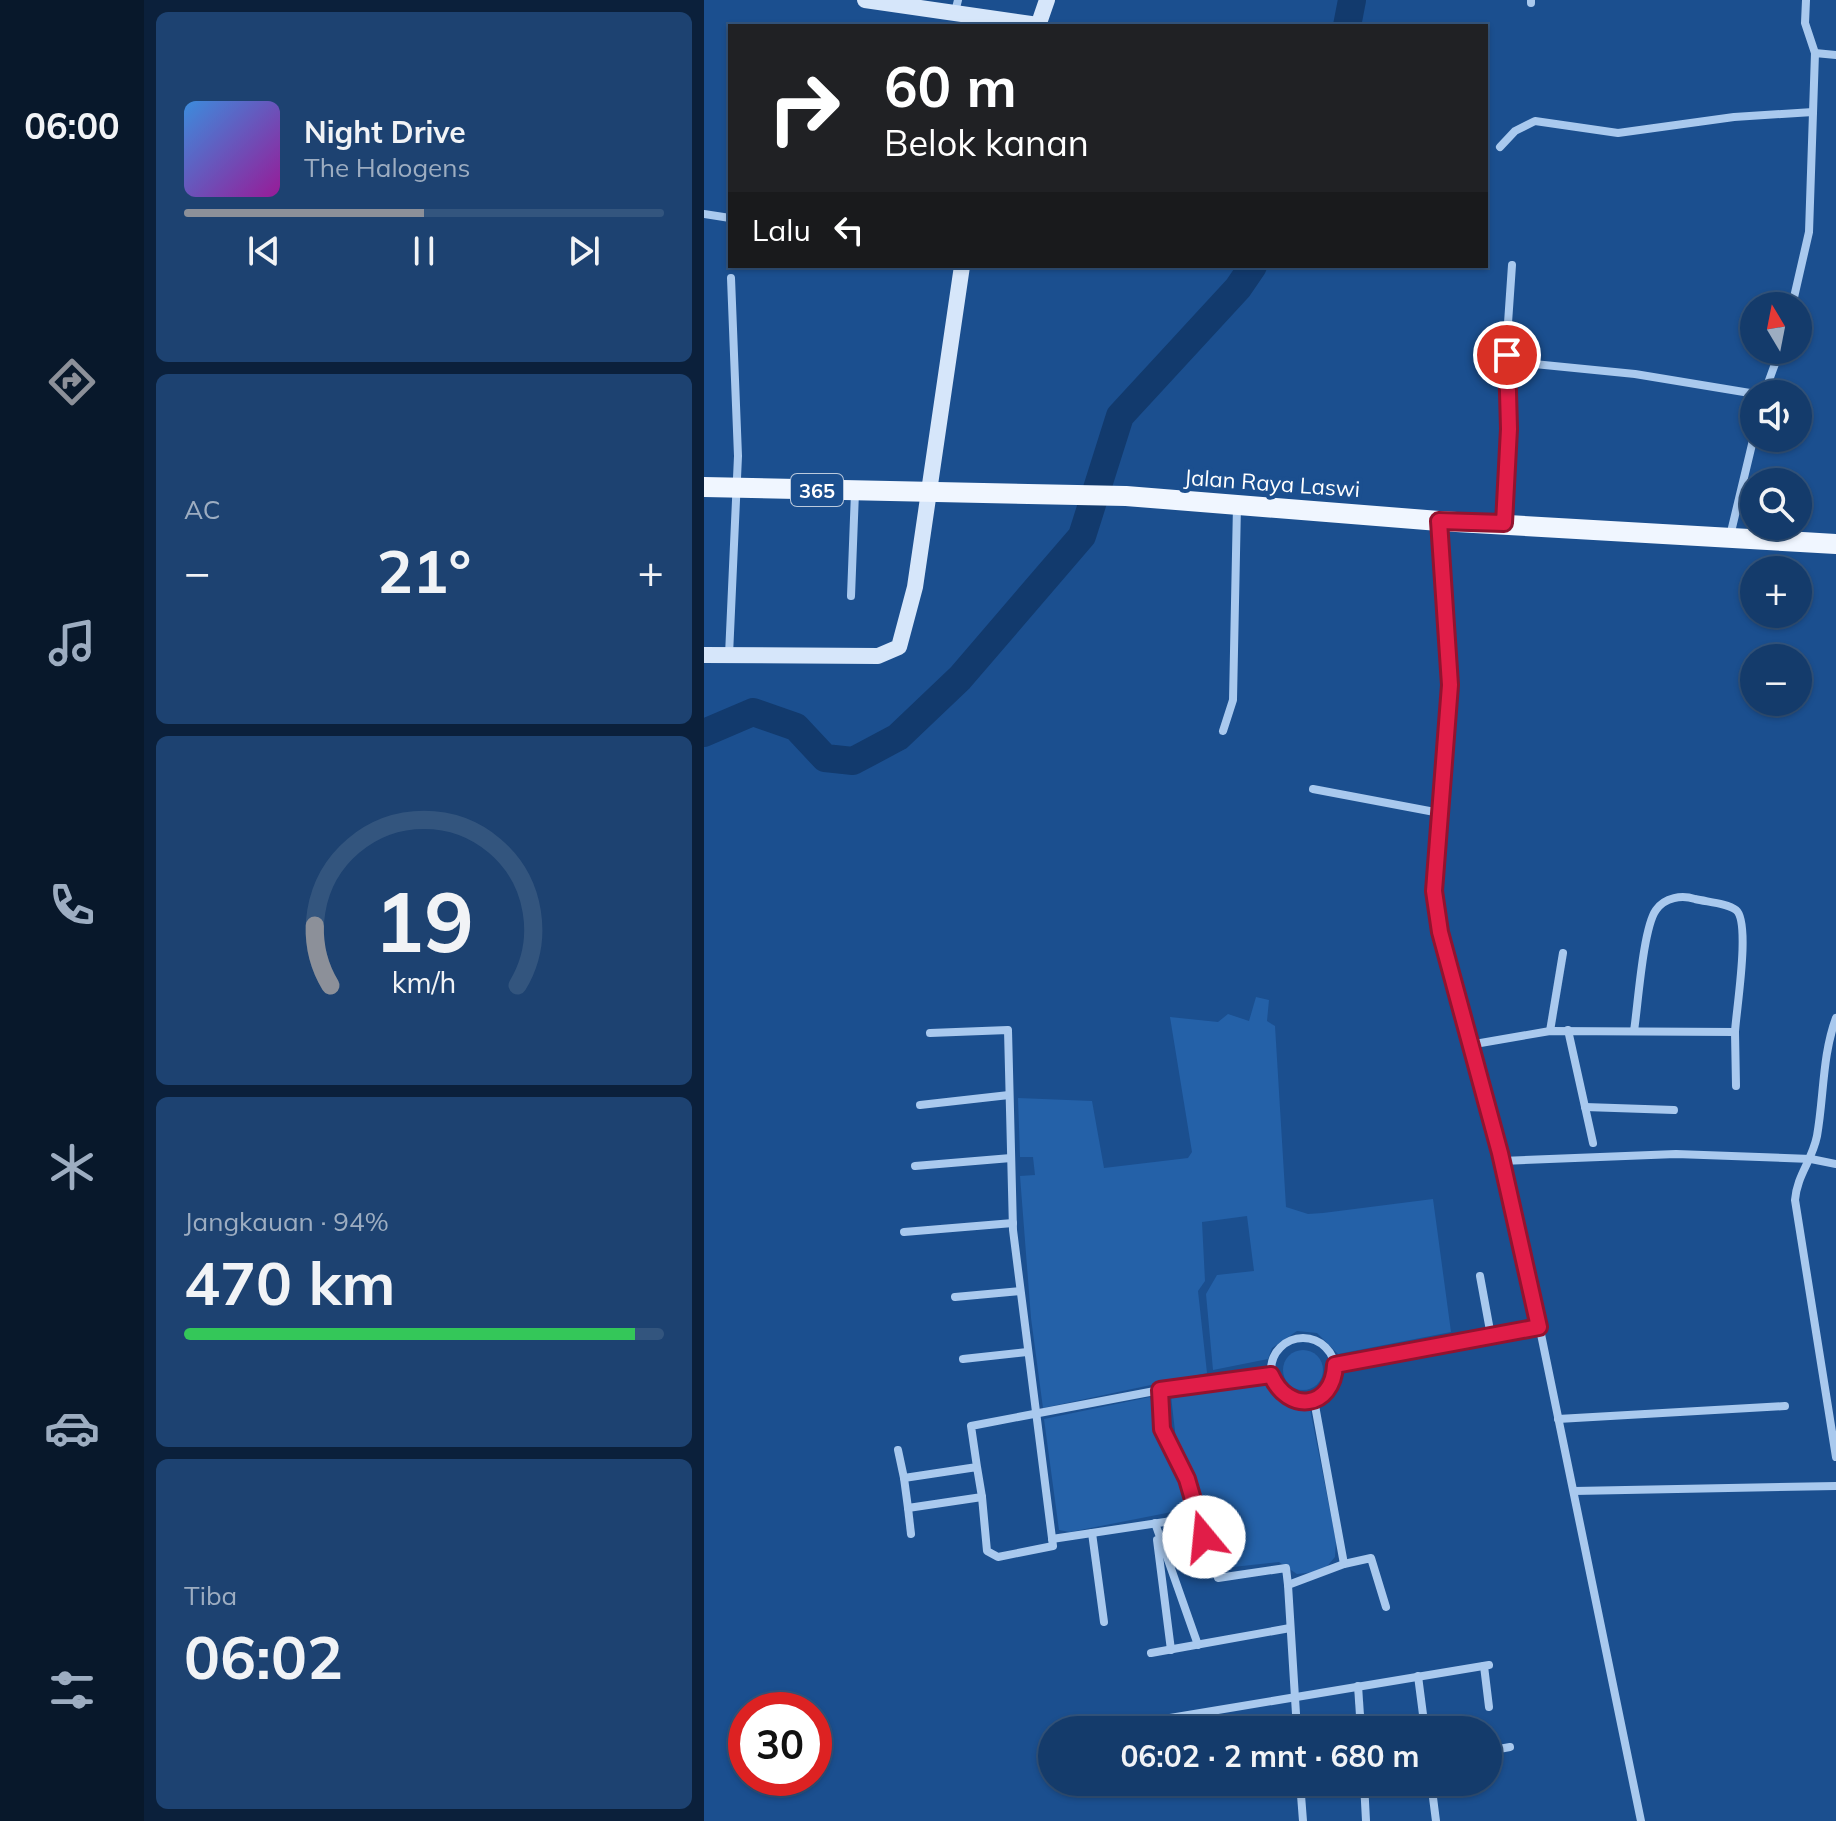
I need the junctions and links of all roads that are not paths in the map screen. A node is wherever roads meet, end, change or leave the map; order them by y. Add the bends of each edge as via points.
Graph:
1 (865, 0) edge
2 (1047, 0) edge
3 (1806, 0) edge
4 (957, 6) edge
5 (1030, 24) edge
6 (1039, 24) edge
7 (1815, 53) junction
8 (1836, 55) edge
9 (1813, 112) junction
10 (1500, 147) dead end
11 (704, 214) edge
12 (728, 218) edge
13 (1512, 265) dead end
14 (962, 268) edge
15 (731, 278) dead end
16 (1795, 292) edge
17 (1507, 355) junction
18 (1740, 391) edge
19 (1750, 452) edge
20 (704, 487) edge
21 (735, 487) junction
22 (855, 491) junction
23 (930, 493) junction
24 (1237, 504) junction
25 (1439, 521) junction
26 (1504, 523) junction
27 (1730, 537) junction
28 (1836, 544) edge
29 (851, 596) dead end
30 (704, 655) edge
31 (729, 655) junction
32 (1223, 731) dead end
33 (1313, 789) dead end
34 (1440, 813) junction
35 (1563, 953) dead end
36 (1836, 1018) edge
37 (1568, 1030) junction
38 (1550, 1031) junction
39 (1634, 1031) junction
40 (1735, 1032) junction
41 (930, 1033) dead end
42 (1469, 1045) junction
43 (1736, 1086) dead end
44 (1009, 1095) junction
45 (920, 1105) dead end
46 (1585, 1107) junction
47 (1674, 1110) dead end
48 (1593, 1143) dead end
49 (1011, 1158) junction
50 (1811, 1159) junction
51 (1502, 1161) junction
52 (1836, 1164) edge
53 (915, 1166) dead end
54 (1013, 1223) junction
55 (904, 1232) dead end
56 (1480, 1276) dead end
57 (1020, 1291) junction
58 (955, 1297) dead end
59 (1539, 1327) junction
60 (1491, 1336) junction
61 (1027, 1352) junction
62 (963, 1359) dead end
63 (1335, 1365) junction
64 (1271, 1375) junction
65 (1160, 1390) junction
66 (1314, 1400) junction
67 (1785, 1406) dead end
68 (1034, 1415) junction
69 (1558, 1419) junction
70 (898, 1450) dead end
71 (1836, 1457) edge
72 (977, 1467) junction
73 (904, 1478) junction
74 (1836, 1486) edge
75 (1574, 1491) junction
76 (982, 1497) junction
77 (908, 1508) junction
78 (1198, 1517) junction
79 (1155, 1523) junction
80 (1092, 1533) junction
81 (911, 1534) dead end
82 (1052, 1539) junction
83 (1344, 1564) junction
84 (1288, 1585) junction
85 (1386, 1607) dead end
86 (1104, 1622) dead end
87 (1290, 1628) junction
88 (1198, 1645) junction
89 (1171, 1650) junction
90 (1151, 1653) dead end
91 (1418, 1676) junction
92 (1358, 1686) junction
93 (1295, 1695) junction
94 (1489, 1707) dead end
95 (1180, 1716) edge
96 (1296, 1716) edge
97 (1360, 1716) edge
98 (1423, 1716) edge
99 (1510, 1747) dead end
100 (1502, 1748) edge
101 (1301, 1796) edge
102 (1365, 1796) edge
103 (1433, 1796) edge
104 (1303, 1821) edge
105 (1366, 1821) edge
106 (1436, 1821) edge
107 (1641, 1821) edge

1 - 4 street
2 - 6 street
3 - 7 street via 1805,23
4 - 5 street
7 - 8 street
7 - 9 street
9 - 10 street via 1618,133 1535,121
9 - 16 street via 1809,232
11 - 12 street
13 - 17 street
14 - 23 street
15 - 21 street
17 - 18 street via 1517,363
17 - 26 street
19 - 27 street
20 - 21 main road, Jalan Raya Laswi / 365
21 - 22 main road, Jalan Raya Laswi / 365
21 - 31 street
22 - 23 main road, Jalan Raya Laswi / 365
22 - 29 street
23 - 24 main road, Jalan Raya Laswi / 365 via 1126,496
23 - 31 street via 899,647 878,656
24 - 25 main road, Jalan Raya Laswi / 365
24 - 32 street via 1233,700
25 - 26 main road, Jalan Raya Laswi / 365
25 - 34 street via 1450,685
26 - 27 main road, Jalan Raya Laswi / 365
27 - 28 main road, Jalan Raya Laswi / 365
30 - 31 street
33 - 34 street
34 - 42 street via 1434,891
35 - 38 street
36 - 50 street
37 - 38 street
37 - 39 street
37 - 46 street
38 - 42 street
39 - 40 street
39 - 40 street via 1656,909 1684,896 1741,915
40 - 43 street
41 - 44 street via 1008,1030
42 - 51 street
44 - 45 street
44 - 49 street
46 - 47 street
46 - 48 street
49 - 53 street
49 - 54 street
50 - 51 street via 1676,1154
50 - 52 street
50 - 71 street via 1796,1185 1795,1214
51 - 59 street
54 - 55 street
54 - 57 street
56 - 60 street
57 - 58 street
57 - 61 street
59 - 60 street
59 - 69 street
60 - 63 street
61 - 62 street
61 - 68 street
63 - 64 street via 1322,1344 1299,1338 1278,1351
63 - 66 street via 1331,1386
64 - 65 street
64 - 66 street via 1287,1397
65 - 68 street
65 - 78 street via 1162,1429 1181,1463
66 - 83 street
67 - 69 street
68 - 72 street via 971,1426
68 - 82 street
69 - 75 street
70 - 73 street
72 - 73 street
72 - 76 street
73 - 77 street
74 - 75 street
75 - 107 street
76 - 77 street
76 - 82 street via 987,1551 998,1557 1053,1546
77 - 81 street
78 - 79 street
78 - 84 street via 1218,1578 1286,1568
79 - 80 street
79 - 88 street
79 - 89 street
80 - 82 street
80 - 86 street
83 - 84 street
83 - 85 street via 1371,1558
84 - 87 street
87 - 88 street
87 - 93 street
88 - 89 street
89 - 90 street
91 - 92 street
91 - 94 street via 1486,1665
91 - 98 street
92 - 93 street
92 - 97 street
93 - 95 street
93 - 96 street
99 - 100 street
101 - 104 street
102 - 105 street
103 - 106 street

